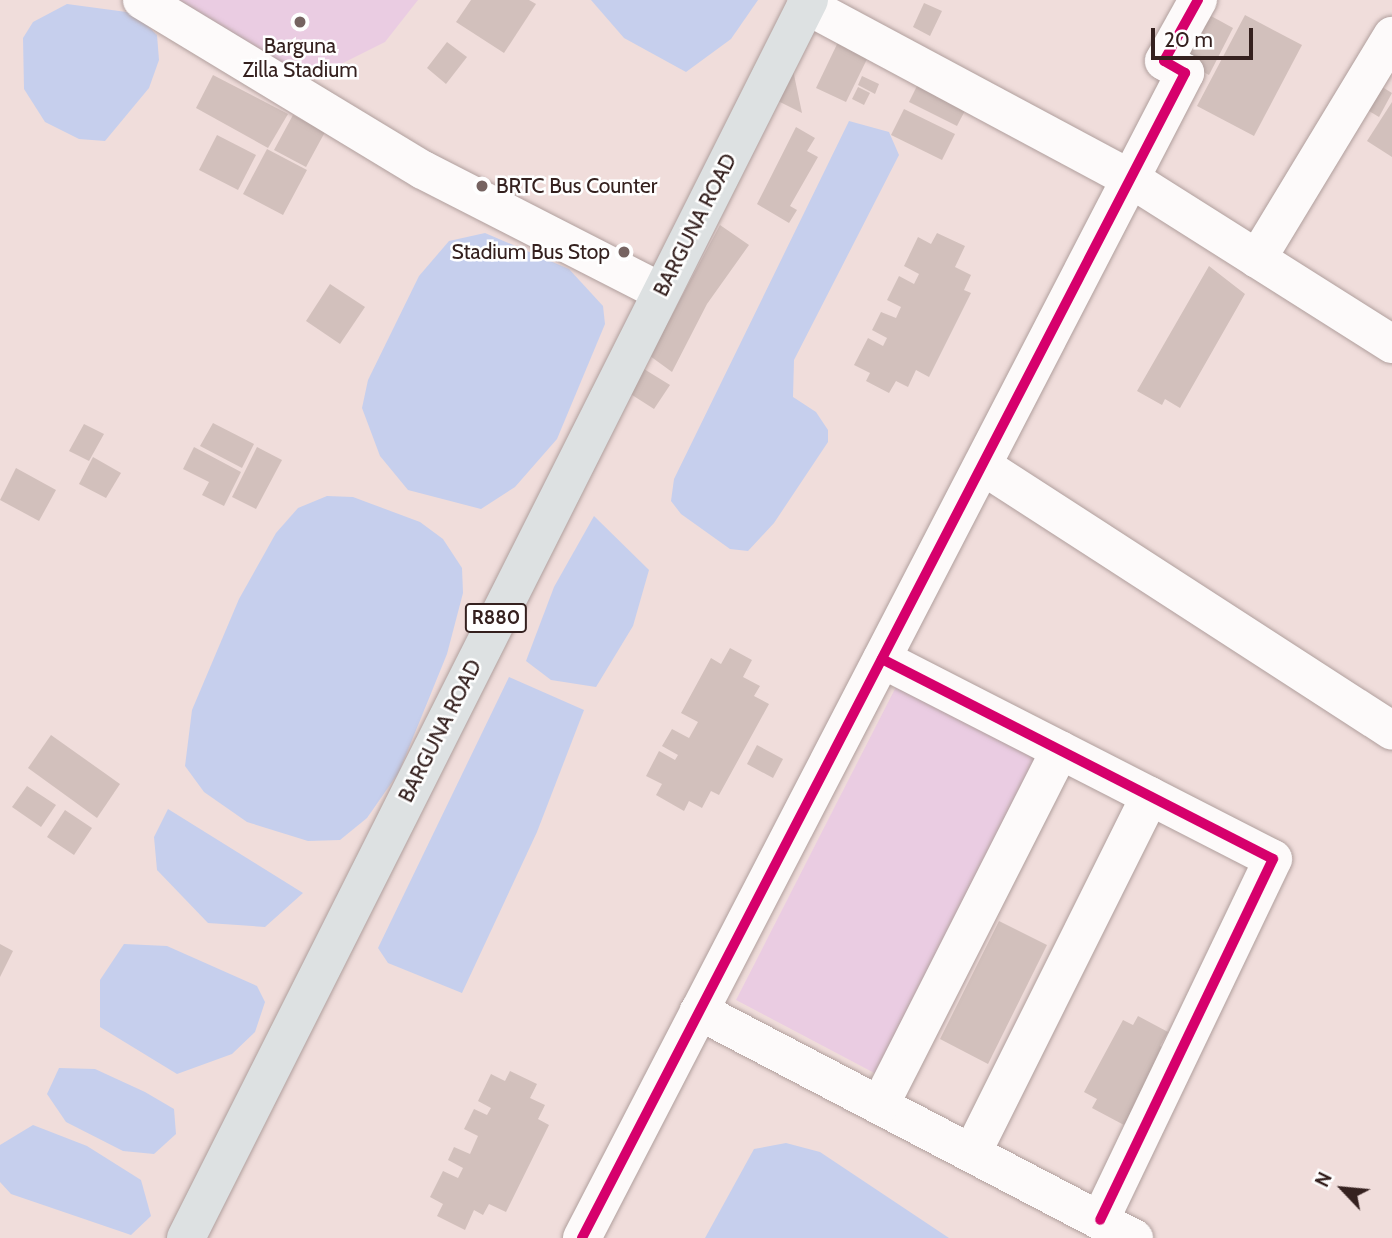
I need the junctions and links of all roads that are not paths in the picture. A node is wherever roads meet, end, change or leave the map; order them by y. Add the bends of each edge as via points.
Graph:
1 (142, 0) edge
2 (1198, 0) edge
3 (808, 2) edge
4 (1392, 36) edge
5 (1131, 179) junction
6 (1257, 259) junction
7 (661, 292) junction
8 (1392, 344) edge
9 (982, 466) junction
10 (882, 659) junction
11 (1392, 731) edge
12 (1060, 750) junction
13 (1150, 796) junction
14 (699, 1011) junction
15 (880, 1105) junction
16 (972, 1153) junction
17 (1100, 1220) junction
18 (186, 1238) edge
19 (582, 1238) edge
20 (1134, 1238) edge

1 - 7 street via 423,170
2 - 5 street via 1164,61 1185,73
3 - 5 street
3 - 7 main road, BARGUNA ROAD / R880
4 - 6 street
5 - 6 street
5 - 9 street
6 - 8 street
7 - 18 main road, BARGUNA ROAD / R880
9 - 10 street
9 - 11 street
10 - 12 street
10 - 14 street
12 - 13 street
12 - 15 street
13 - 16 street
13 - 17 street via 1273,859
14 - 15 street
14 - 19 street
15 - 16 street
16 - 17 street
17 - 20 street

